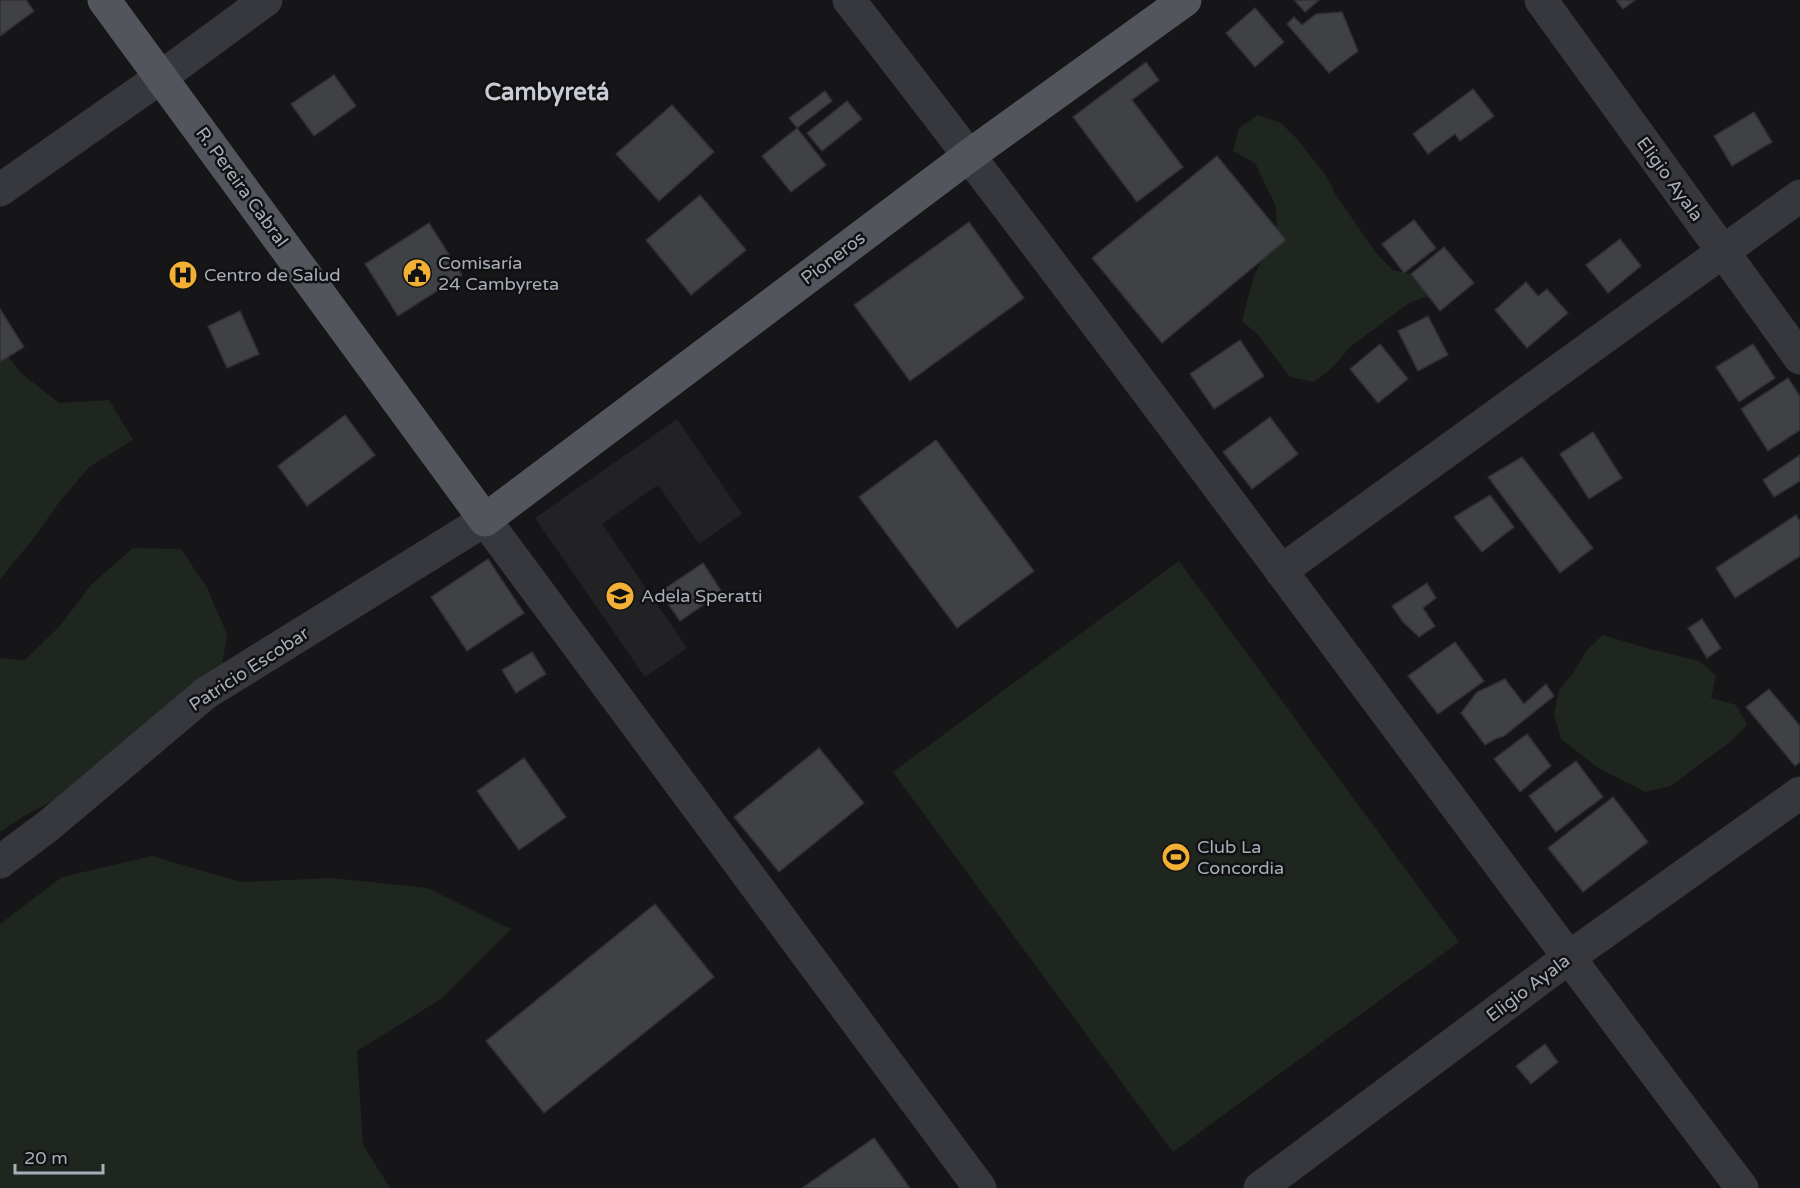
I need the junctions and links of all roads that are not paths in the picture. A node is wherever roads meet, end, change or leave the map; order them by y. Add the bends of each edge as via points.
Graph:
1 (104, 0) edge
2 (266, 0) edge
3 (849, 0) edge
4 (1185, 0) edge
5 (1541, 0) edge
6 (161, 77) junction
7 (970, 155) junction
8 (0, 190) edge
9 (1800, 196) edge
10 (1722, 252) junction
11 (1800, 358) edge
12 (485, 520) junction
13 (1281, 571) junction
14 (1800, 793) edge
15 (0, 862) edge
16 (1568, 958) junction
17 (980, 1188) edge
18 (1260, 1188) edge
19 (1742, 1188) edge

1 - 6 main road, R. Pereira Cabral
2 - 6 street
3 - 7 street
4 - 7 main road, Pioneros
5 - 10 street, Eligio Ayala
6 - 8 street
6 - 12 main road, R. Pereira Cabral
7 - 12 main road, Pioneros
7 - 13 street
9 - 10 street
10 - 11 street, Eligio Ayala
10 - 13 street
12 - 15 street, Patricio Escobar via 206,693
12 - 17 street
13 - 16 street
14 - 16 street, Eligio Ayala
16 - 18 street, Eligio Ayala
16 - 19 street

